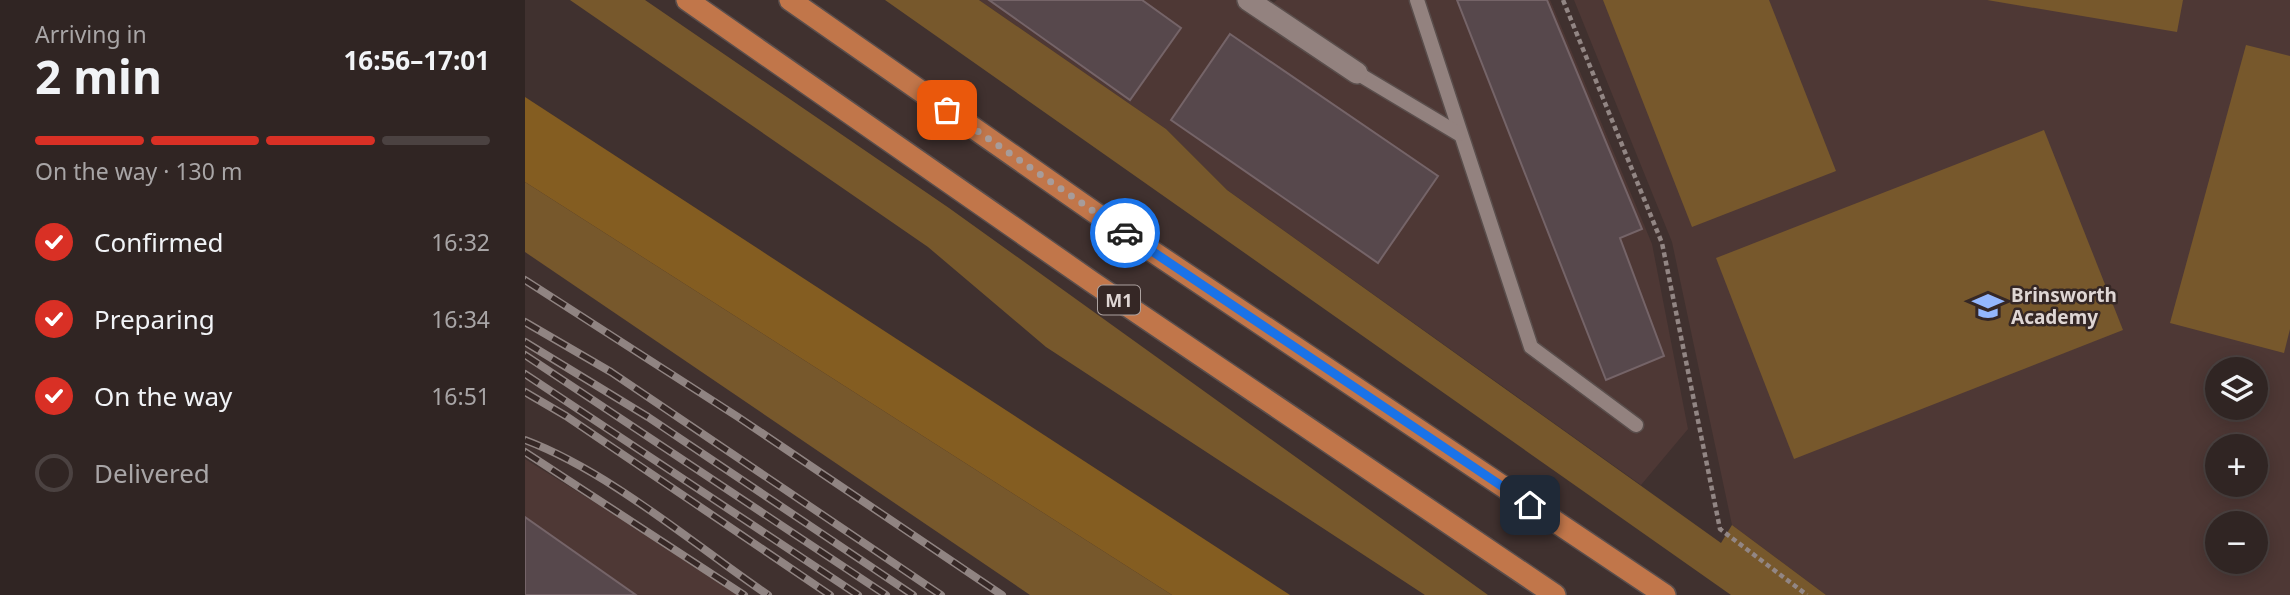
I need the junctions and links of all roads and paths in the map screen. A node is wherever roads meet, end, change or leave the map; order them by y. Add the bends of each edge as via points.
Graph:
1 (687, 0) edge
2 (790, 0) edge
3 (1248, 0) edge
4 (1417, 0) edge
5 (1563, 0) edge
6 (1357, 73) joint
7 (1459, 134) junction
8 (1636, 425) dead end
9 (1555, 595) edge
10 (1665, 595) edge
11 (1807, 595) edge

1 - 9 highway, M1
2 - 10 highway via 1104,219
3 - 6 street
4 - 7 lane
5 - 11 path via 1662,243 1720,529
6 - 7 lane
7 - 8 lane via 1531,347

